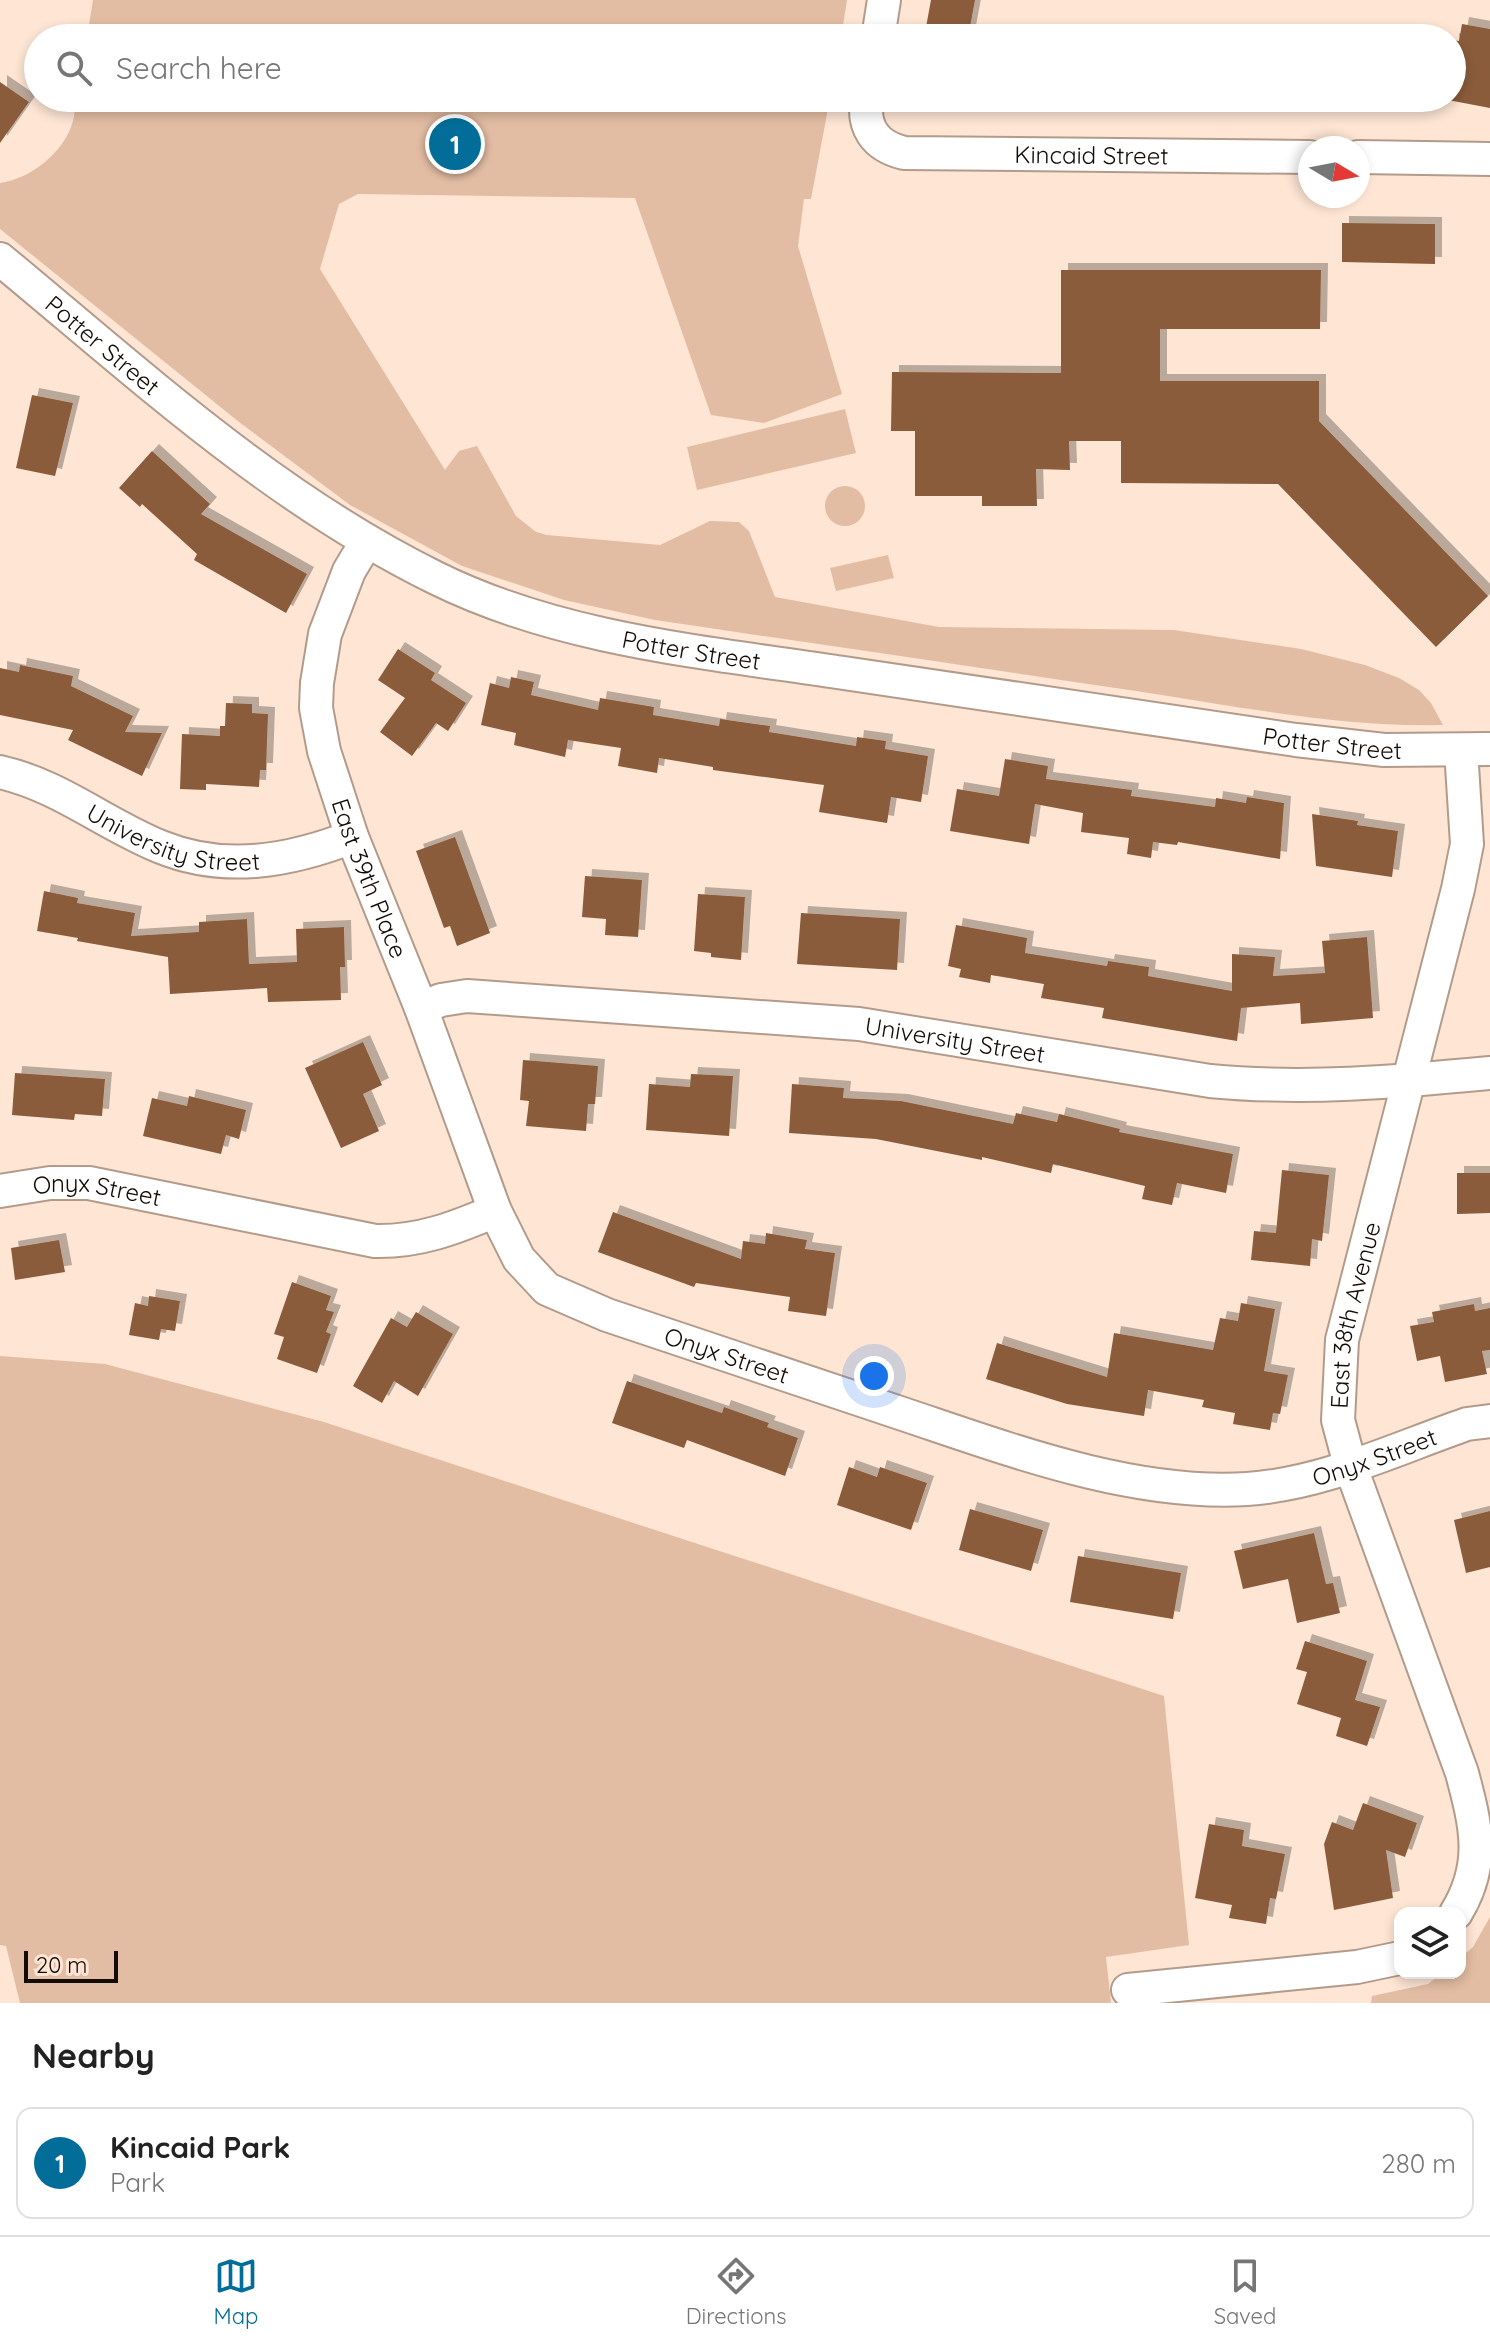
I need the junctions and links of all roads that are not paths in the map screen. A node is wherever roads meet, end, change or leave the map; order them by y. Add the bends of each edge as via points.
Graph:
1 (884, 0) edge
2 (880, 24) edge
3 (865, 112) edge
4 (1298, 157) edge
5 (1370, 157) edge
6 (1490, 159) edge
7 (0, 259) edge
8 (367, 541) junction
9 (1475, 749) edge
10 (0, 772) edge
11 (352, 837) junction
12 (421, 1008) junction
13 (1490, 1073) edge
14 (1410, 1080) junction
15 (0, 1191) edge
16 (495, 1211) junction
17 (1490, 1421) edge
18 (1350, 1465) junction
19 (1476, 1769) edge
20 (1459, 1907) edge
21 (1394, 1959) edge
22 (1128, 1990) dead end

1 - 2 street
3 - 4 street, Kincaid Street via 877,141 904,153
5 - 6 street
7 - 8 street, Potter Street via 211,434
8 - 9 street, Potter Street via 439,579 529,615 619,637 1296,740 1384,750
8 - 11 street, East 39th Place via 333,606 317,683 324,751
9 - 14 street, East 38th Avenue via 1467,844
10 - 11 street, University Street via 44,785 160,847 210,860 285,859
11 - 12 street, East 39th Place
12 - 14 street, University Street via 467,996 859,1024 1269,1087
12 - 16 street, East 39th Place
13 - 14 street, University Street
14 - 18 street, East 38th Avenue via 1342,1340 1338,1420
15 - 16 street, Onyx Street via 89,1183 375,1241 421,1238
16 - 18 street, Onyx Street via 525,1267 566,1299 1014,1451 1140,1481 1193,1487 1246,1489 1308,1481
17 - 18 street, Onyx Street via 1467,1424
18 - 19 street, East 38th Avenue
19 - 20 street, East 38th Avenue via 1477,1855
21 - 22 street

